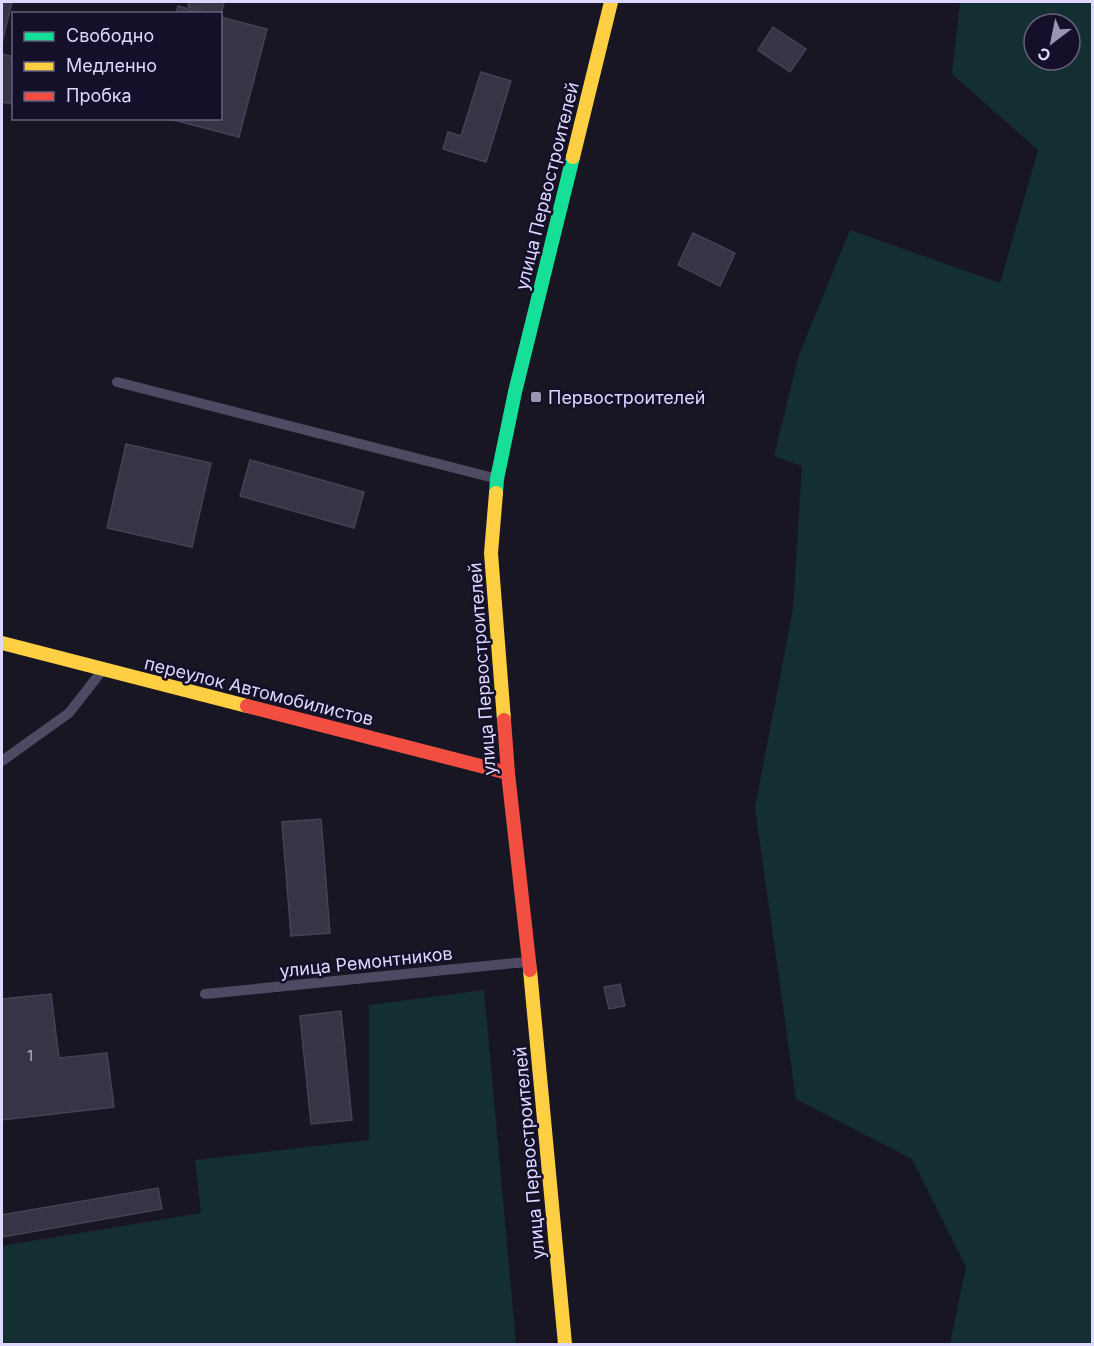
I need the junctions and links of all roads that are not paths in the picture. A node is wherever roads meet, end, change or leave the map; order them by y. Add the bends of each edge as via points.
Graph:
1 (611, 2) edge
2 (117, 382) dead end
3 (497, 479) junction
4 (2, 643) edge
5 (103, 669) junction
6 (2, 761) edge
7 (508, 773) junction
8 (529, 962) junction
9 (205, 994) dead end
10 (565, 1344) edge

1 - 3 street, улица Первостроителей
2 - 3 lane
3 - 7 street, улица Первостроителей via 491,553
4 - 5 street, переулок Автомобилистов
5 - 6 lane via 69,713
5 - 7 street, переулок Автомобилистов
7 - 8 street, улица Первостроителей
8 - 9 lane, улица Ремонтников
8 - 10 street, улица Первостроителей

